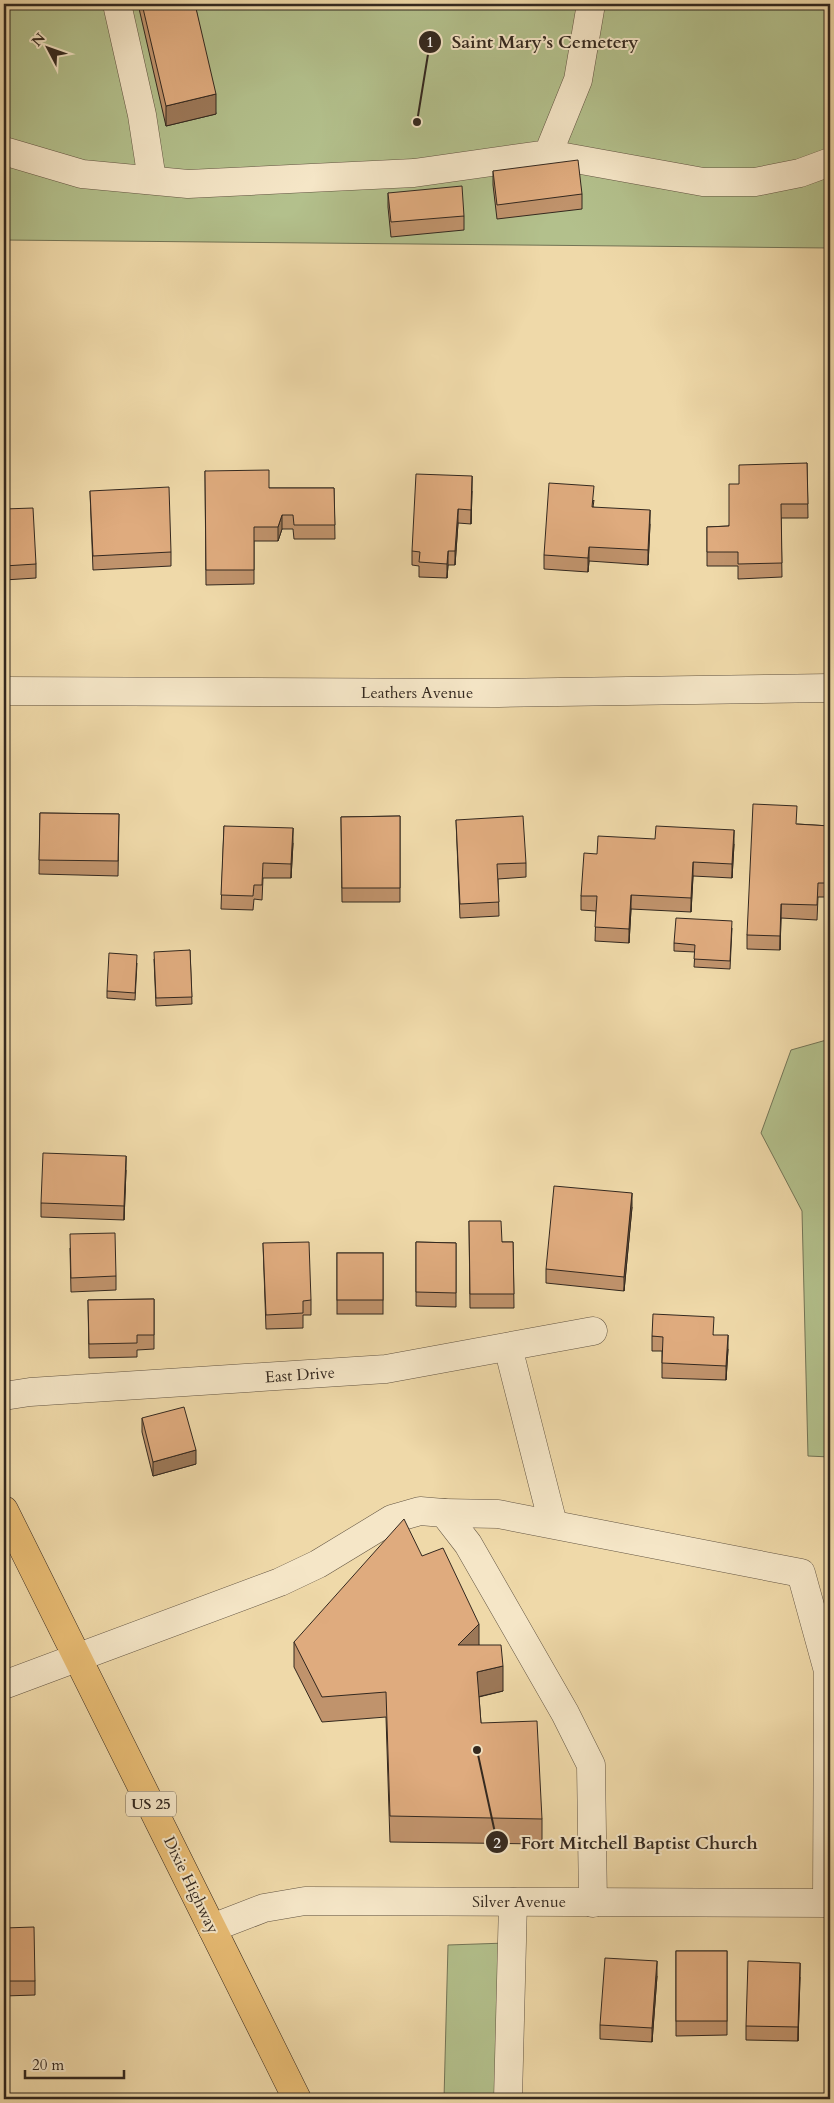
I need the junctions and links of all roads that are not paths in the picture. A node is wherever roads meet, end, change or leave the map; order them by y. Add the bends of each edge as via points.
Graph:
1 (117, 4) edge
2 (590, 4) edge
3 (4, 151) edge
4 (548, 154) junction
5 (830, 162) edge
6 (152, 180) junction
7 (830, 688) edge
8 (4, 691) edge
9 (593, 1331) dead end
10 (508, 1347) junction
11 (4, 1396) edge
12 (4, 1510) edge
13 (444, 1513) junction
14 (553, 1524) junction
15 (77, 1656) junction
16 (4, 1685) edge
17 (513, 1902) junction
18 (593, 1903) junction
19 (829, 1903) edge
20 (212, 1928) junction
21 (297, 2099) edge
22 (508, 2099) edge

1 - 6 street via 142,116
2 - 4 street via 578,80
3 - 6 street via 82,174
4 - 5 street via 703,182 755,182 800,174
4 - 6 street via 414,173 188,184
7 - 8 street, Leathers Avenue via 499,693
9 - 10 street, East Drive
10 - 11 street, East Drive via 386,1369
10 - 14 street
12 - 15 main road, Dixie Highway / US 25
13 - 14 street via 498,1514
13 - 15 street via 420,1511 392,1519 318,1564 280,1582
13 - 18 street via 468,1544 565,1713 591,1765
14 - 19 street via 801,1573 828,1671
15 - 16 street
15 - 20 main road, Dixie Highway / US 25
17 - 18 street, Silver Avenue
17 - 20 street, Silver Avenue via 305,1901 264,1908
17 - 22 street
18 - 19 street, Silver Avenue
20 - 21 main road, Dixie Highway / US 25

